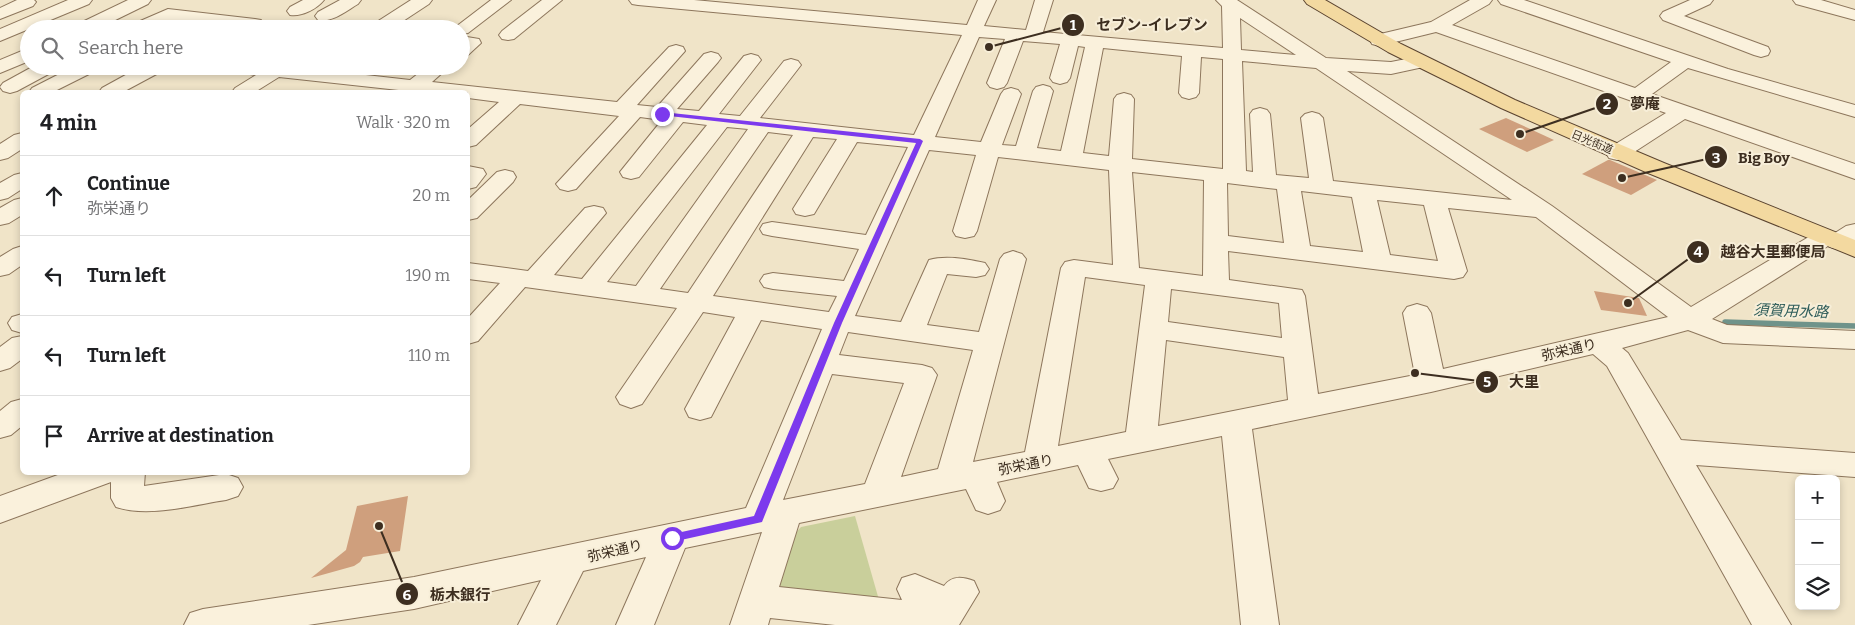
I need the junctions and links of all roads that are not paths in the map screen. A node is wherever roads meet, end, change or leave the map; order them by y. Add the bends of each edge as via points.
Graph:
1 (82, 0) edge
2 (142, 0) edge
3 (352, 0) edge
4 (423, 0) edge
5 (502, 0) edge
6 (553, 0) edge
7 (987, 0) edge
8 (1044, 0) edge
9 (1313, 0) edge
10 (1483, 0) edge
11 (1507, 0) edge
12 (1704, 0) edge
13 (1802, 0) edge
14 (1852, 0) edge
15 (650, 1) edge
16 (27, 2) dead end
17 (1228, 2) edge
18 (1855, 3) edge
19 (0, 14) edge
20 (1855, 15) edge
21 (324, 16) dead end
22 (210, 19) joint
23 (36, 20) edge
24 (101, 20) edge
25 (156, 20) edge
26 (219, 20) edge
27 (392, 20) edge
28 (1437, 26) junction
29 (20, 27) edge
30 (470, 28) edge
31 (972, 31) junction
32 (508, 35) dead end
33 (0, 36) edge
34 (1024, 36) junction
35 (1071, 39) junction
36 (1379, 40) junction
37 (0, 42) edge
38 (1095, 42) junction
39 (20, 44) edge
40 (1192, 50) junction
41 (676, 52) dead end
42 (1231, 53) junction
43 (20, 58) edge
44 (711, 58) dead end
45 (751, 60) dead end
46 (1685, 61) junction
47 (1320, 62) junction
48 (1421, 62) junction
49 (790, 65) dead end
50 (0, 67) edge
51 (1721, 72) junction
52 (32, 75) edge
53 (72, 75) edge
54 (140, 75) edge
55 (269, 75) edge
56 (303, 75) edge
57 (337, 75) edge
58 (368, 75) edge
59 (429, 75) edge
60 (1060, 78) dead end
61 (360, 80) junction
62 (415, 86) junction
63 (10, 87) dead end
64 (43, 90) edge
65 (113, 90) edge
66 (245, 90) edge
67 (276, 90) edge
68 (342, 90) edge
69 (448, 90) edge
70 (1043, 91) dead end
71 (470, 93) edge
72 (1189, 93) dead end
73 (1636, 97) junction
74 (515, 98) junction
75 (1124, 99) dead end
76 (628, 110) junction
77 (1855, 111) edge
78 (1682, 112) junction
79 (1260, 114) dead end
80 (670, 115) junction
81 (1312, 118) dead end
82 (733, 122) junction
83 (807, 130) junction
84 (851, 134) junction
85 (470, 138) edge
86 (20, 141) edge
87 (920, 141) junction
88 (989, 149) junction
89 (0, 153) edge
90 (1025, 153) junction
91 (1617, 153) junction
92 (1071, 158) junction
93 (1120, 164) junction
94 (631, 172) dead end
95 (1855, 172) edge
96 (470, 174) edge
97 (1225, 175) junction
98 (505, 177) dead end
99 (470, 180) edge
100 (1276, 181) junction
101 (568, 184) dead end
102 (20, 185) edge
103 (1322, 186) junction
104 (1363, 191) junction
105 (1434, 199) junction
106 (11, 206) edge
107 (805, 209) dead end
108 (470, 211) edge
109 (1542, 211) junction
110 (594, 213) dead end
111 (772, 229) dead end
112 (965, 231) dead end
113 (1844, 240) edge
114 (1215, 242) junction
115 (874, 244) junction
116 (1298, 251) junction
117 (20, 255) edge
118 (1013, 258) dead end
119 (1378, 261) junction
120 (0, 268) edge
121 (976, 270) dead end
122 (1126, 274) junction
123 (472, 276) edge
124 (1159, 278) junction
125 (527, 279) junction
126 (772, 281) dead end
127 (1216, 286) junction
128 (589, 288) junction
129 (853, 290) junction
130 (642, 296) junction
131 (695, 303) junction
132 (752, 311) junction
133 (1417, 313) dead end
134 (1690, 320) junction
135 (838, 323) junction
136 (1153, 329) junction
137 (470, 333) edge
138 (910, 333) junction
139 (1855, 340) edge
140 (989, 343) junction
141 (1599, 344) junction
142 (20, 346) edge
143 (1298, 350) junction
144 (0, 361) edge
145 (822, 363) junction
146 (1431, 382) junction
147 (631, 397) dead end
148 (1304, 408) junction
149 (700, 409) dead end
150 (20, 412) edge
151 (1236, 423) junction
152 (0, 427) edge
153 (1141, 442) junction
154 (1670, 451) junction
155 (1038, 462) junction
156 (1855, 465) edge
157 (95, 475) edge
158 (127, 475) edge
159 (973, 485) junction
160 (226, 487) dead end
161 (878, 494) junction
162 (0, 510) edge
163 (771, 516) junction
164 (672, 538) junction
165 (570, 561) junction
166 (915, 589) dead end
167 (753, 613) edge
168 (311, 616) edge
169 (203, 625) edge
170 (537, 625) edge
171 (634, 625) edge
172 (1260, 625) edge
173 (1772, 625) edge

1 - 23 street
2 - 24 street
3 - 21 street
4 - 27 street
5 - 30 street
6 - 32 street
7 - 31 street
8 - 34 street
9 - 36 main road, 日光街道
10 - 28 street
11 - 46 street
12 - 51 street via 1669,16 1768,49 1755,52
13 - 20 street
14 - 18 street
15 - 31 street
16 - 19 street
17 - 42 street
17 - 47 street
22 - 25 street via 168,14
22 - 26 street
28 - 36 street
28 - 73 street
29 - 33 street
31 - 34 street
31 - 87 street
34 - 35 street
34 - 88 street via 1004,88
35 - 38 street
35 - 60 street
36 - 48 main road, 日光街道
37 - 39 street
38 - 40 street
38 - 92 street
40 - 42 street
40 - 72 street
41 - 76 street
42 - 47 street
42 - 97 street
43 - 50 street
44 - 80 street
45 - 82 street
46 - 51 street
46 - 73 street
47 - 48 street via 1391,68
47 - 109 street
48 - 91 main road, 日光街道
49 - 82 street
51 - 77 street
52 - 63 street
53 - 64 street
54 - 65 street
55 - 66 street
56 - 67 street
57 - 61 street
58 - 61 street
59 - 62 street
61 - 62 street
61 - 68 street
62 - 69 street
70 - 90 street
71 - 74 street
73 - 78 street
74 - 76 street
74 - 85 street
75 - 93 street
76 - 80 street
76 - 101 street
78 - 91 street
78 - 95 street
79 - 100 street
80 - 82 street
80 - 94 street
81 - 103 street
82 - 83 street
82 - 128 street
82 - 130 street
83 - 84 street
83 - 131 street
84 - 87 street
84 - 107 street
86 - 89 street
87 - 88 street
87 - 115 street
88 - 90 street
88 - 112 street
90 - 92 street
91 - 113 main road, 日光街道
92 - 93 street
93 - 97 street
93 - 122 street
96 - 99 street via 476,174
97 - 100 street
97 - 114 street
98 - 108 street
100 - 103 street
100 - 116 street
102 - 106 street
103 - 104 street
104 - 105 street
104 - 119 street
105 - 109 street
105 - 119 street via 1454,271
109 - 134 street
110 - 125 street
111 - 115 street
113 - 134 street, 弥栄通り
114 - 116 street
114 - 127 street
115 - 129 street
116 - 119 street
117 - 120 street
118 - 140 street
121 - 138 street via 938,265
122 - 124 street
122 - 155 street via 1074,268
123 - 125 street
124 - 127 street
124 - 136 street
125 - 128 street
125 - 137 street
126 - 129 street
127 - 143 street via 1292,296
128 - 130 street
129 - 135 street
130 - 131 street
131 - 132 street
131 - 147 street
132 - 135 street
132 - 149 street
133 - 146 street
134 - 139 street via 1723,334
134 - 141 street, 弥栄通り
135 - 138 street
135 - 145 street
136 - 143 street
136 - 153 street
138 - 140 street
140 - 159 street
141 - 146 street, 弥栄通り
141 - 154 street via 1618,360
142 - 144 street
143 - 148 street
145 - 161 street via 922,375
145 - 163 street
146 - 148 street, 弥栄通り
148 - 151 street, 弥栄通り
150 - 152 street
151 - 153 street, 弥栄通り
151 - 172 street
153 - 155 street, 弥栄通り via 1094,465
154 - 156 street
154 - 173 street
155 - 159 street, 弥栄通り
157 - 162 street
158 - 160 street via 128,498 143,499
159 - 161 street, 弥栄通り
161 - 163 street, 弥栄通り
163 - 164 street, 弥栄通り
163 - 167 street
164 - 165 street, 弥栄通り
164 - 171 street
165 - 168 street, 弥栄通り
165 - 170 street
166 - 167 street via 956,599 941,620
168 - 169 street, 弥栄通り

